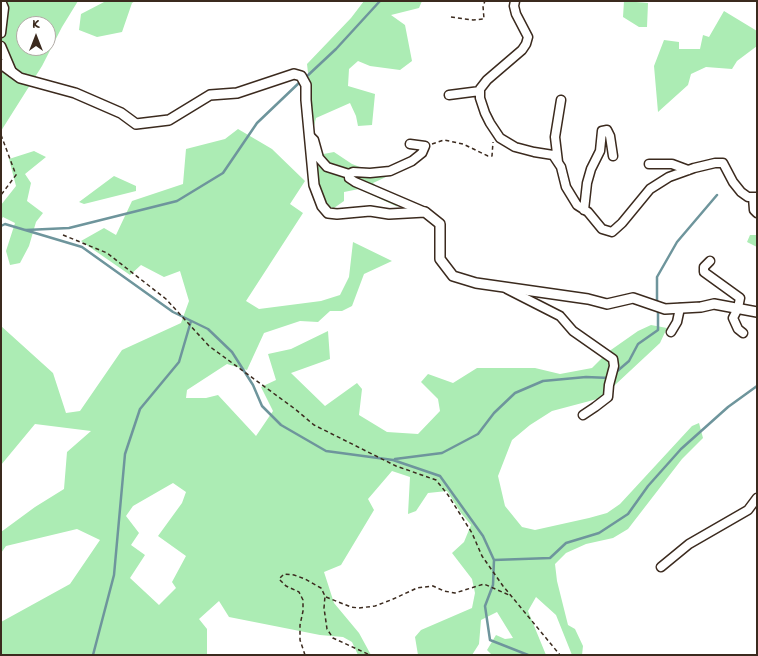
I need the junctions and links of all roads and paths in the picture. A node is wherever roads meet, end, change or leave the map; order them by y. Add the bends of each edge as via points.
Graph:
1 (1, 1) edge
2 (485, 1) edge
3 (515, 1) edge
4 (451, 17) dead end
5 (1, 33) edge
6 (1, 46) edge
7 (1, 64) edge
8 (12, 72) junction
9 (480, 91) junction
10 (449, 95) dead end
11 (561, 100) dead end
12 (495, 131) junction
13 (1, 135) edge
14 (309, 135) junction
15 (410, 144) dead end
16 (425, 146) junction
17 (613, 156) dead end
18 (558, 162) junction
19 (649, 164) dead end
20 (688, 170) junction
21 (349, 174) junction
22 (1, 195) edge
23 (755, 197) edge
24 (584, 210) junction
25 (425, 212) junction
26 (757, 213) edge
27 (63, 235) dead end
28 (710, 260) dead end
29 (502, 286) junction
30 (680, 308) junction
31 (738, 308) junction
32 (757, 312) edge
33 (671, 332) dead end
34 (743, 333) dead end
35 (583, 414) dead end
36 (757, 498) edge
37 (661, 567) dead end
38 (510, 595) junction
39 (325, 596) junction
40 (305, 655) edge
41 (370, 655) edge
42 (560, 655) edge

1 - 5 street via 4,8
2 - 4 path via 484,19
3 - 9 street via 516,14 528,37 526,44 487,80
6 - 8 street
7 - 8 street
8 - 14 street via 20,78 74,93 121,113 136,124 169,120 210,95 238,93 294,74 301,76 306,85
9 - 10 street
9 - 12 street via 485,113
11 - 18 street via 555,137
12 - 16 path via 492,156 463,144 444,140
12 - 18 street via 500,138 515,147 553,156
13 - 22 path via 16,175
14 - 21 street via 314,140 318,158 327,167
14 - 25 street via 314,185 322,206 328,212
15 - 16 street
16 - 21 street via 422,154 400,168
17 - 24 street via 610,136 607,130 602,131 600,151 587,183
18 - 24 street via 566,187
19 - 20 street via 672,164
20 - 23 street via 715,163 723,164 742,192 748,197
20 - 24 street via 669,177 650,189 612,232 602,229
21 - 25 street via 349,178 355,182
23 - 26 street via 754,210
25 - 29 street via 440,224 440,260 453,276
27 - 38 path via 108,253 166,298 209,346 314,425 396,466 436,480 472,533 482,556
28 - 31 street via 704,267 704,272 740,298
29 - 30 street via 607,304 632,298 665,309
29 - 35 street via 560,316 573,331 613,359 608,397
30 - 31 street via 714,304
30 - 33 street via 677,322
31 - 32 street
31 - 34 street via 733,318
36 - 37 street via 748,510 689,544
38 - 39 path via 484,584 455,593 433,586 417,588 386,602 359,608
38 - 42 path
39 - 40 path via 321,588 306,579 284,574 279,579 286,586 299,592 303,600 300,640
39 - 41 path via 327,629 333,638

